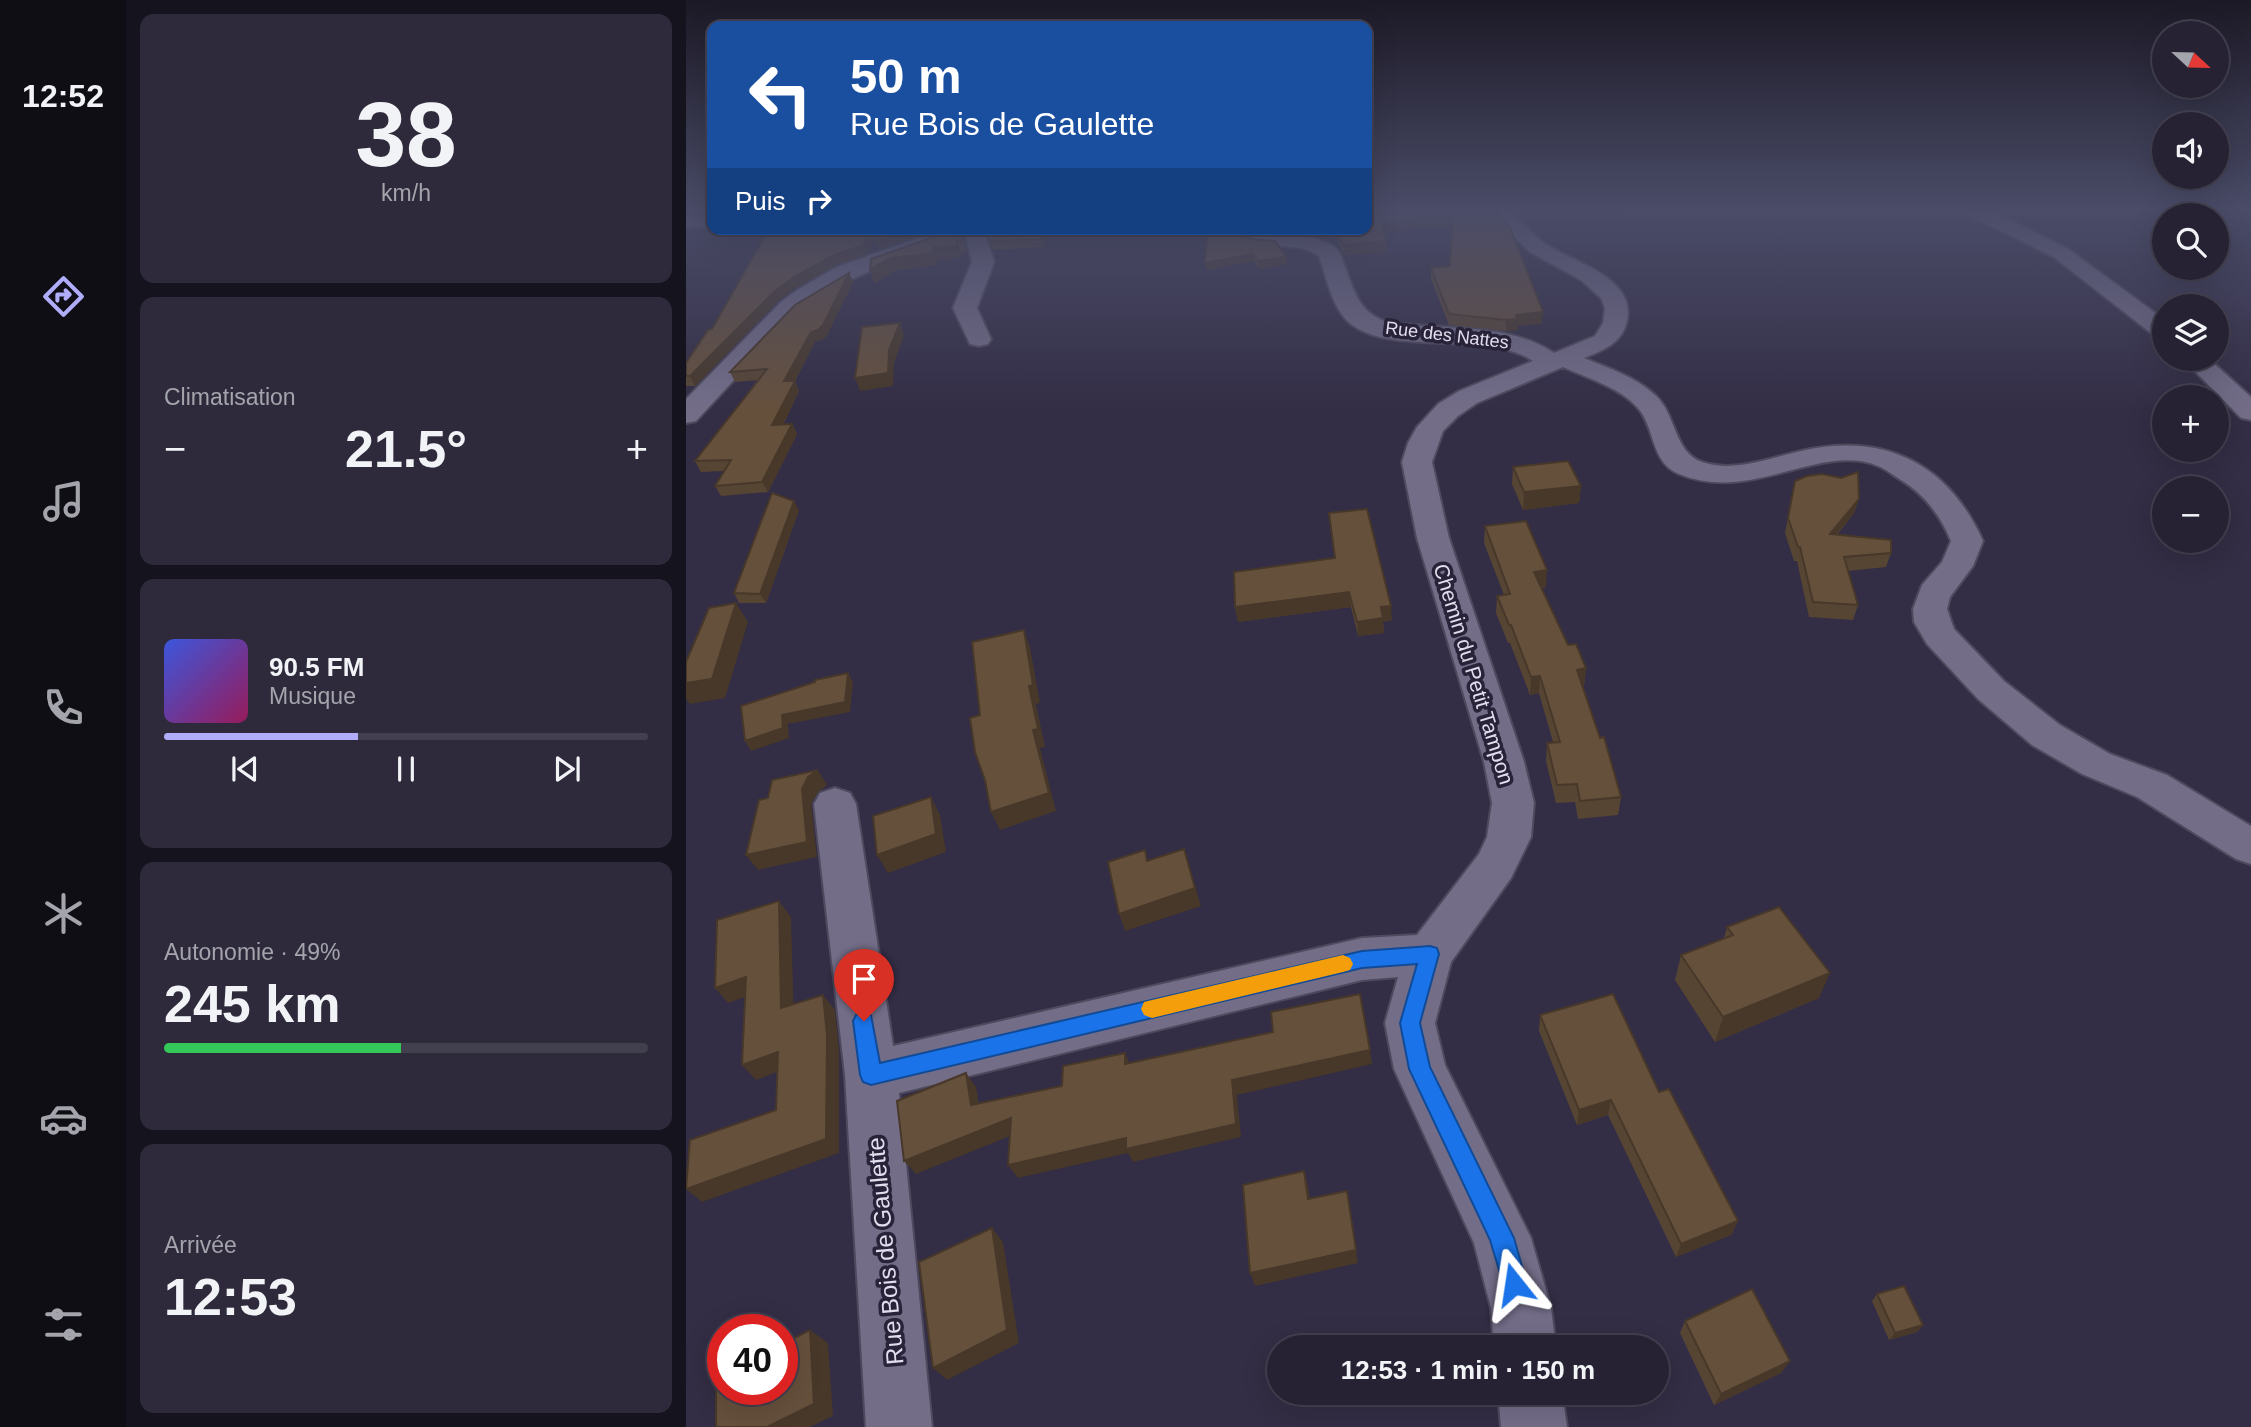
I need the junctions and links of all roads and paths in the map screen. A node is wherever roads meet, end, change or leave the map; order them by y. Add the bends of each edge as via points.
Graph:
1 (838, 278) edge
2 (977, 278) edge
3 (1339, 278) edge
4 (1591, 278) edge
5 (2093, 278) edge
6 (2152, 322) edge
7 (979, 340) dead end
8 (1558, 360) junction
9 (2208, 371) edge
10 (2251, 412) edge
11 (686, 415) edge
12 (835, 804) dead end
13 (2251, 847) edge
14 (1430, 954) junction
15 (871, 1075) junction
16 (1524, 1335) edge
17 (1531, 1405) edge
18 (899, 1427) edge
19 (1534, 1427) edge

1 - 11 street via 789,307
2 - 7 street via 965,308
3 - 8 street, Rue des Nattes via 1354,314 1365,322 1395,331 1524,345
4 - 8 street, Chemin du Petit Tampon via 1612,295 1617,312 1614,328 1604,341
5 - 6 street
8 - 13 street via 1630,391 1653,408 1677,461 1689,468 1722,474 1749,472 1838,451 1874,455 1914,474 1942,497 1958,519 1966,541 1957,566 1933,597 1932,622 1940,636 1991,691 2046,735 2096,764 2152,786
8 - 14 street, Chemin du Petit Tampon via 1468,397 1448,410 1431,427 1417,462 1433,538 1513,803 1509,836 1495,866
9 - 10 street
12 - 15 street, Rue Bois de Gaulette
14 - 15 street via 1362,959
14 - 16 street, Chemin du Petit Tampon via 1410,1023 1420,1069 1502,1238
15 - 18 street, Rue Bois de Gaulette
17 - 19 street

